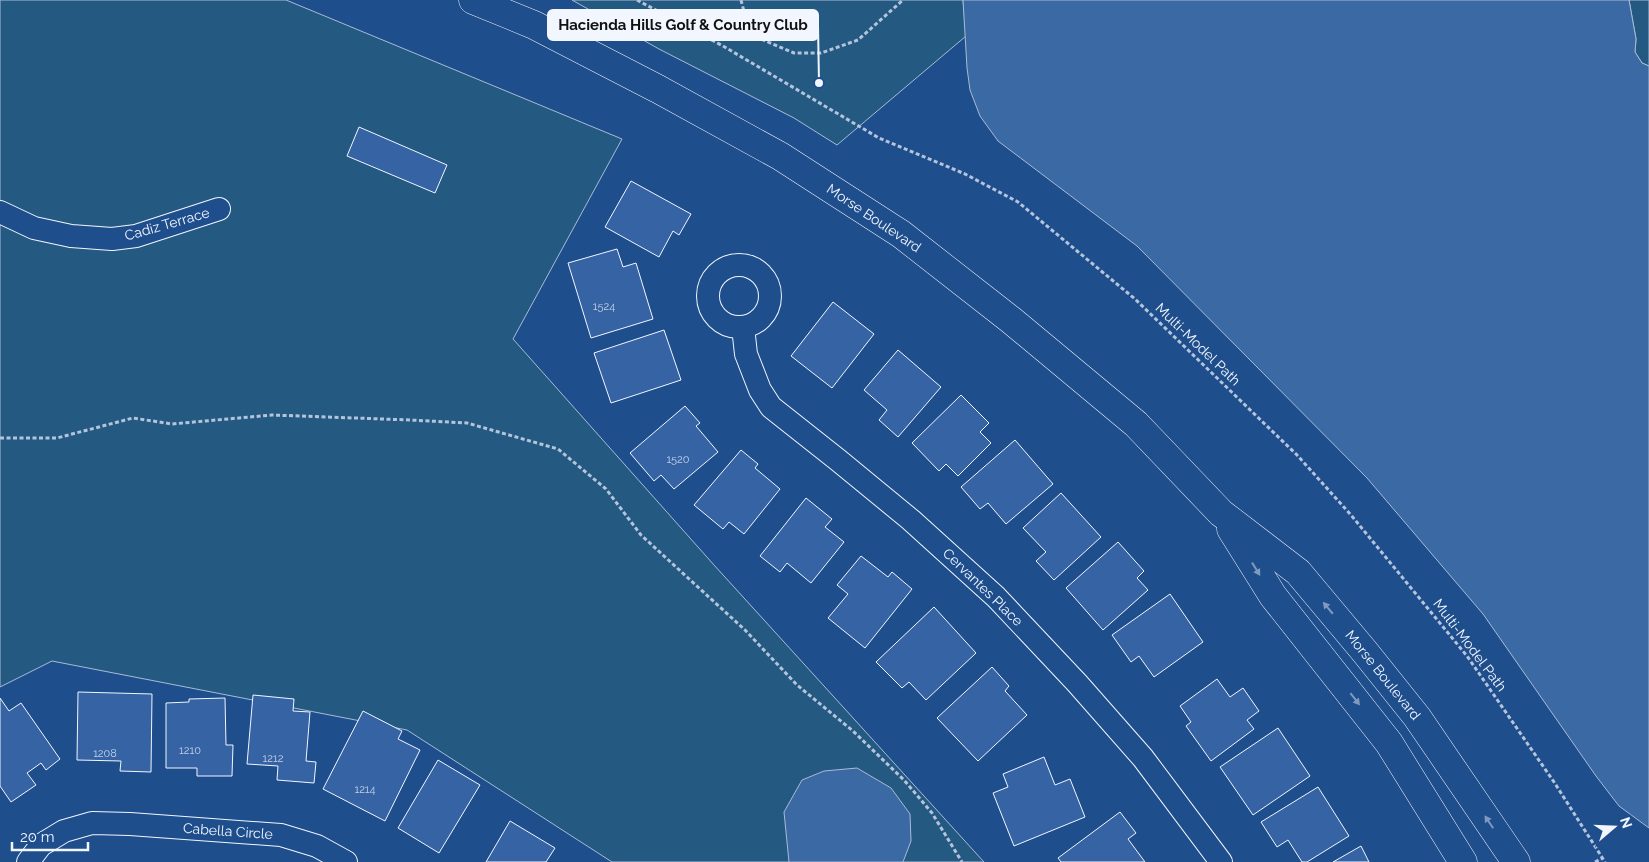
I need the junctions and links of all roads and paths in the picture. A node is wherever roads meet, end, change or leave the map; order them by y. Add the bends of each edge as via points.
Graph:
1 (473, 0) edge
2 (637, 0) edge
3 (741, 0) edge
4 (903, 0) edge
5 (219, 209) dead end
6 (0, 212) edge
7 (743, 327) dead end
8 (0, 438) edge
9 (1221, 513) junction
10 (1603, 857) junction
11 (28, 862) edge
12 (346, 862) edge
13 (962, 862) edge
14 (1220, 862) edge
15 (1463, 862) edge
16 (1516, 862) edge
17 (1595, 862) edge
18 (1605, 862) edge

1 - 9 street, Morse Boulevard via 534,25 658,89 780,156 901,234 1136,424
2 - 10 path, Multi-Model Path via 723,46 879,138 965,174 1018,202 1135,299 1297,455 1351,515 1467,656
3 - 4 path via 748,23 761,39 794,53 821,53 858,40
5 - 6 street, Cadiz Terrace via 136,236 112,240 34,228
7 - 14 street, Cervantes Place via 746,354 760,390 771,407 903,514 996,597 1143,758
8 - 13 path via 57,438 133,418 172,424 272,415 467,423 558,449 606,489 641,535 745,630 798,685 904,780 932,813
9 -> 15 street, Morse Boulevard via 1273,596 1390,743
16 -> 9 street, Morse Boulevard via 1417,716 1298,572
10 - 17 path
10 - 18 path, Multi-Model Path
11 - 12 street, Cabella Circle via 40,845 64,831 92,823 281,834 317,846

